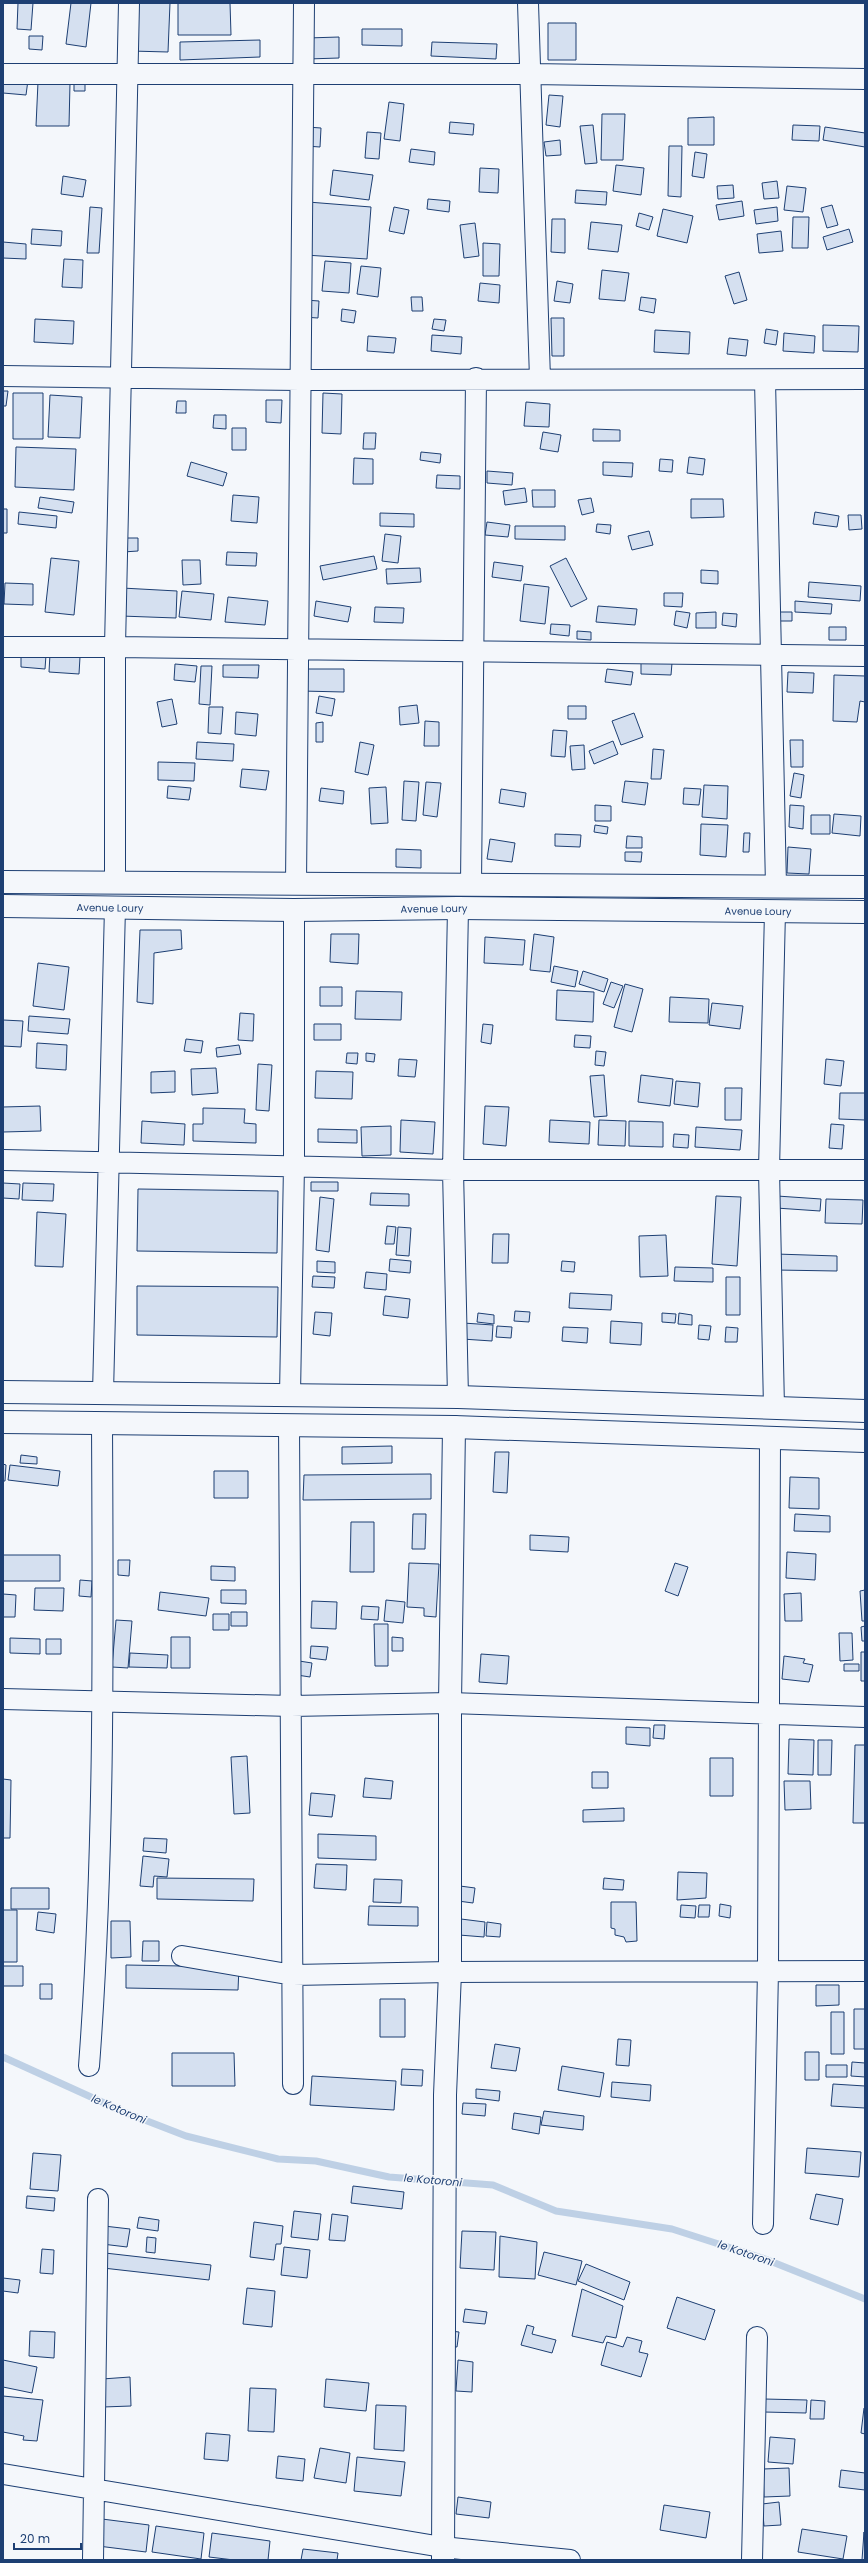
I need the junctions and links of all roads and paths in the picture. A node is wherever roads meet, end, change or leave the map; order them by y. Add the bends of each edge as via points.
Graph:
1 (129, 3) edge
2 (304, 3) edge
3 (528, 3) edge
4 (3, 74) edge
5 (302, 74) junction
6 (531, 74) junction
7 (128, 75) junction
8 (865, 79) edge
9 (3, 376) edge
10 (123, 377) junction
11 (476, 378) junction
12 (865, 378) edge
13 (540, 379) junction
14 (300, 380) junction
15 (765, 380) junction
16 (115, 646) junction
17 (3, 647) edge
18 (298, 650) junction
19 (473, 651) junction
20 (772, 655) junction
21 (865, 656) edge
22 (3, 882) edge
23 (115, 883) junction
24 (296, 884) junction
25 (471, 885) junction
26 (776, 886) junction
27 (865, 887) edge
28 (3, 906) edge
29 (115, 907) junction
30 (458, 908) junction
31 (294, 910) junction
32 (775, 911) junction
33 (865, 912) edge
34 (3, 1160) edge
35 (110, 1161) junction
36 (294, 1165) junction
37 (453, 1170) junction
38 (769, 1170) junction
39 (865, 1170) edge
40 (3, 1392) edge
41 (103, 1393) junction
42 (290, 1395) junction
43 (458, 1397) junction
44 (774, 1408) junction
45 (865, 1411) edge
46 (3, 1422) edge
47 (102, 1423) junction
48 (288, 1425) junction
49 (454, 1428) junction
50 (770, 1439) junction
51 (865, 1440) edge
52 (3, 1699) edge
53 (104, 1702) junction
54 (450, 1703) junction
55 (291, 1706) junction
56 (769, 1715) junction
57 (865, 1717) edge
58 (182, 1956) dead end
59 (768, 1970) junction
60 (865, 1971) edge
61 (450, 1972) junction
62 (293, 1975) junction
63 (89, 2066) dead end
64 (293, 2084) dead end
65 (98, 2199) dead end
66 (763, 2224) dead end
67 (757, 2337) dead end
68 (3, 2474) edge
69 (94, 2490) junction
70 (442, 2554) edge
71 (93, 2560) edge
72 (570, 2560) edge
73 (752, 2560) edge

1 - 7 street
2 - 5 street
3 - 6 street
4 - 7 street
5 - 6 street
5 - 7 street
5 - 14 street
6 - 8 street
6 - 13 street
7 - 10 street
9 - 10 street
10 - 14 street
10 - 16 street
11 - 13 street
11 - 14 street
11 - 19 street
12 - 15 street
13 - 15 street
14 - 18 street
15 - 20 street
16 - 17 street
16 - 18 street
16 - 23 street
18 - 19 street
18 - 24 street
19 - 20 street
19 - 25 street
20 - 21 street
20 - 26 street
22 - 23 main road
23 - 24 main road
24 - 25 main road
25 - 26 main road
26 - 27 main road
28 - 29 main road, Avenue Loury
29 - 31 main road, Avenue Loury
29 - 35 street
30 - 31 main road, Avenue Loury
30 - 32 main road, Avenue Loury
30 - 37 street
31 - 36 street
32 - 33 main road, Avenue Loury
32 - 38 street
34 - 35 street
35 - 36 street
35 - 41 street
36 - 37 street
36 - 42 street
37 - 38 street
37 - 43 street
38 - 39 street
38 - 44 street
40 - 41 main road
41 - 42 main road
42 - 43 main road
43 - 44 main road
44 - 45 main road
46 - 47 main road
47 - 48 main road
47 - 53 street
48 - 49 main road
48 - 55 street
49 - 50 main road
49 - 54 main road
50 - 51 main road
50 - 56 street
52 - 53 street
53 - 55 street
53 - 63 street via 96,1964
54 - 55 street
54 - 56 street
54 - 61 main road
55 - 62 street
56 - 57 street
56 - 59 street
58 - 62 street
59 - 60 street
59 - 61 street
59 - 66 street
61 - 62 street
61 - 70 main road via 445,2095
62 - 64 street
65 - 69 street
67 - 73 street
68 - 69 street
69 - 70 street
69 - 71 street
70 - 72 street

